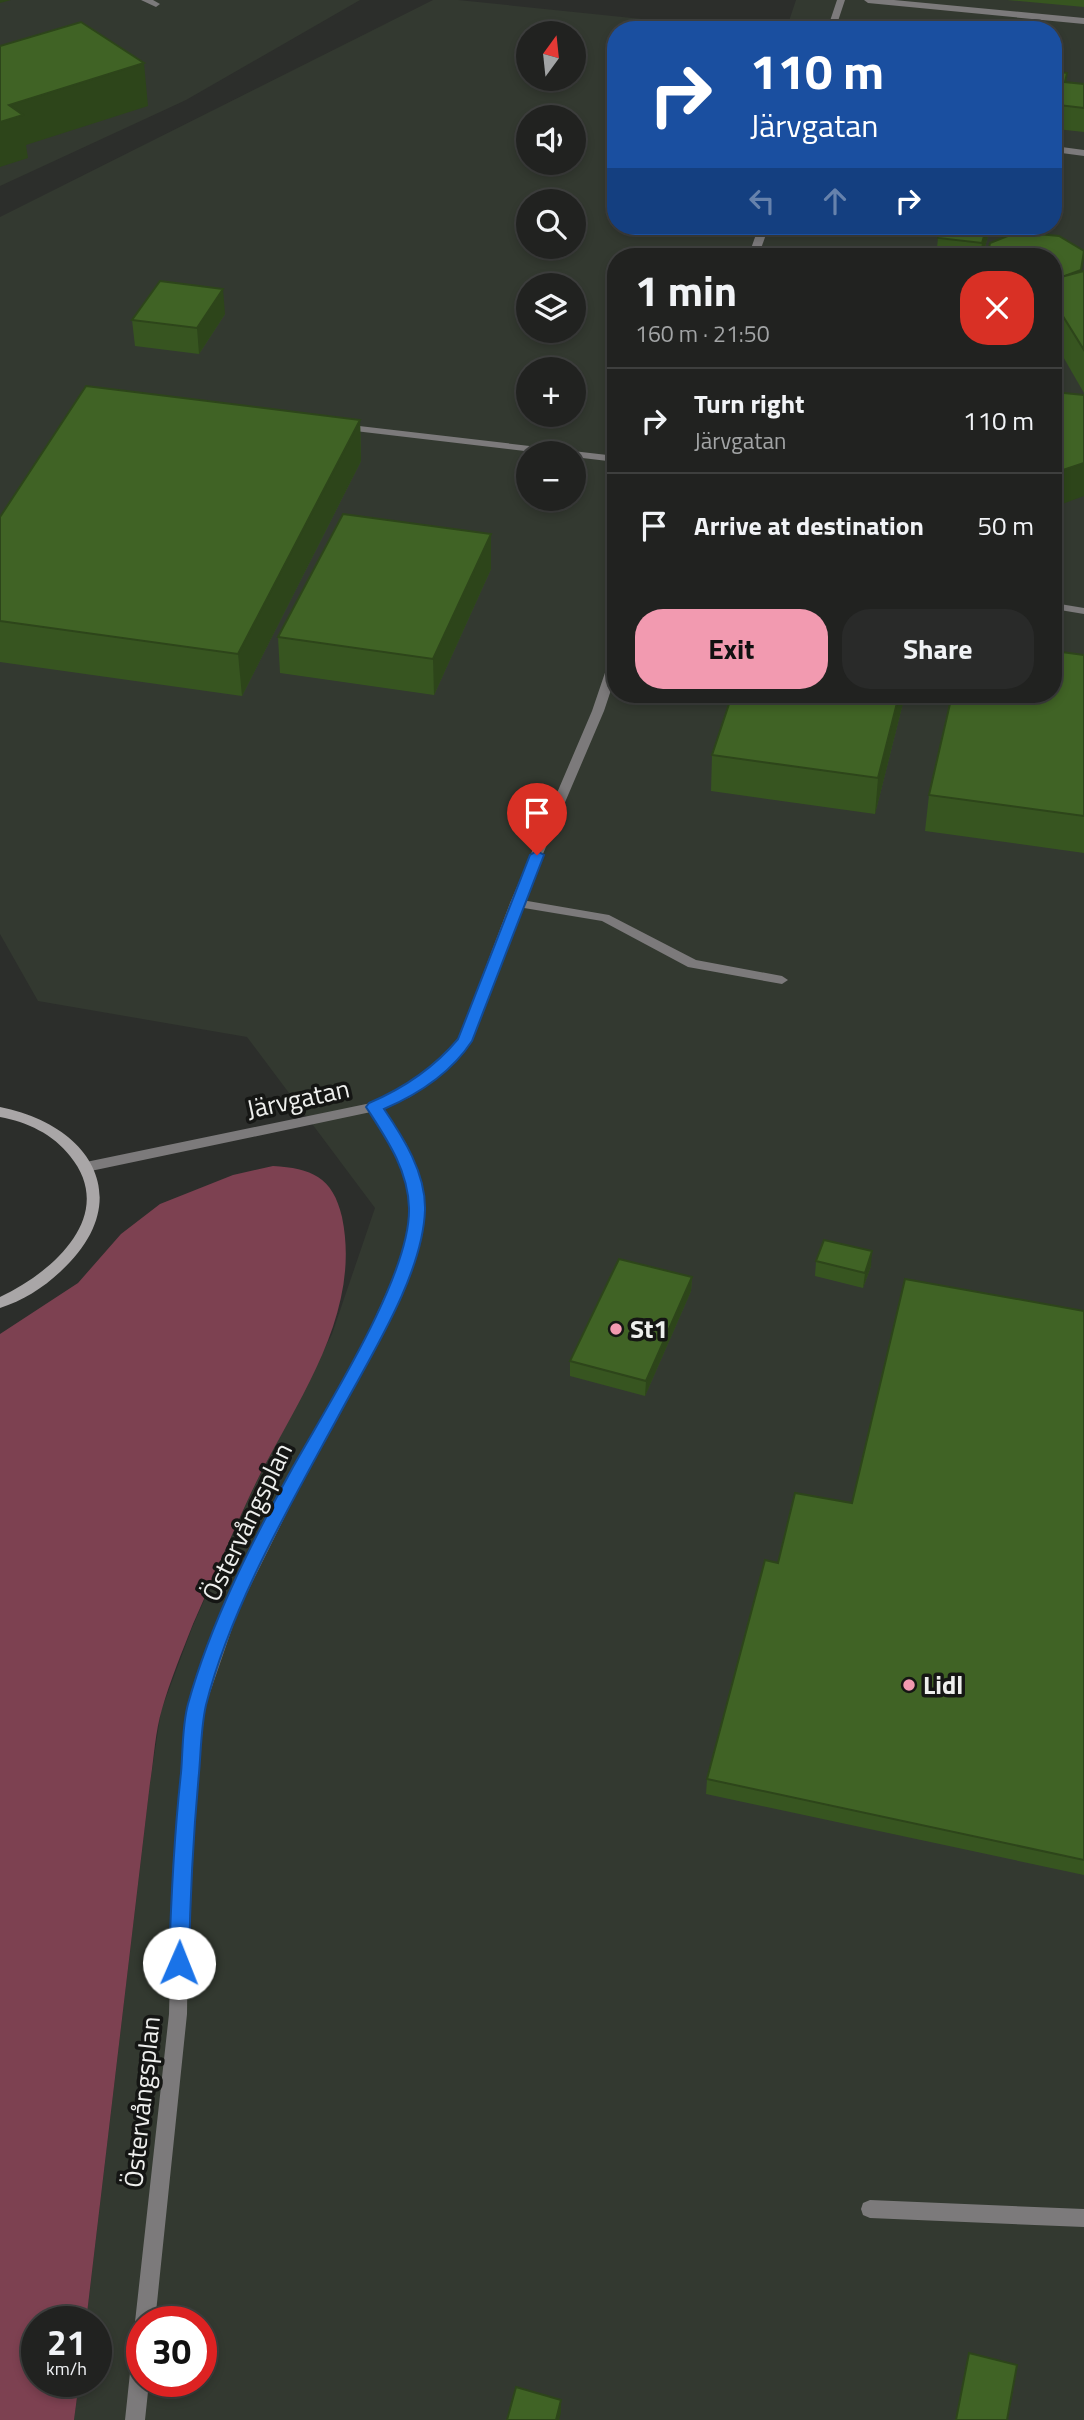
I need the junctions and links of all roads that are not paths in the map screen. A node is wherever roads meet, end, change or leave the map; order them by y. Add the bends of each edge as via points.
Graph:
1 (145, 0) edge
2 (841, 0) edge
3 (868, 0) edge
4 (156, 4) dead end
5 (834, 21) edge
6 (1084, 21) edge
7 (1062, 150) edge
8 (1084, 153) edge
9 (333, 426) edge
10 (516, 447) edge
11 (586, 455) edge
12 (607, 458) edge
13 (1062, 607) edge
14 (1084, 611) edge
15 (607, 684) edge
16 (516, 903) junction
17 (782, 980) dead end
18 (374, 1107) junction
19 (0, 1112) edge
20 (86, 1167) junction
21 (0, 1303) edge
22 (870, 2209) dead end
23 (1084, 2218) edge
24 (147, 2306) edge
25 (137, 2397) edge
26 (135, 2420) edge

1 - 4 street
2 - 5 street
3 - 6 street
7 - 8 street
9 - 10 street
11 - 12 street
13 - 14 street
15 - 16 street, Järvgatan
16 - 17 street via 605,918 693,964
16 - 18 street, Järvgatan via 464,1041 446,1063 405,1094
18 - 20 street, Järvgatan
18 - 24 street, Östervångsplan via 399,1143 412,1179 417,1208 413,1240 372,1340 230,1611 197,1707 181,1862 178,2014
19 - 20 main road via 57,1134
20 - 21 main road via 94,1202 83,1239 54,1272
22 - 23 street
25 - 26 street

